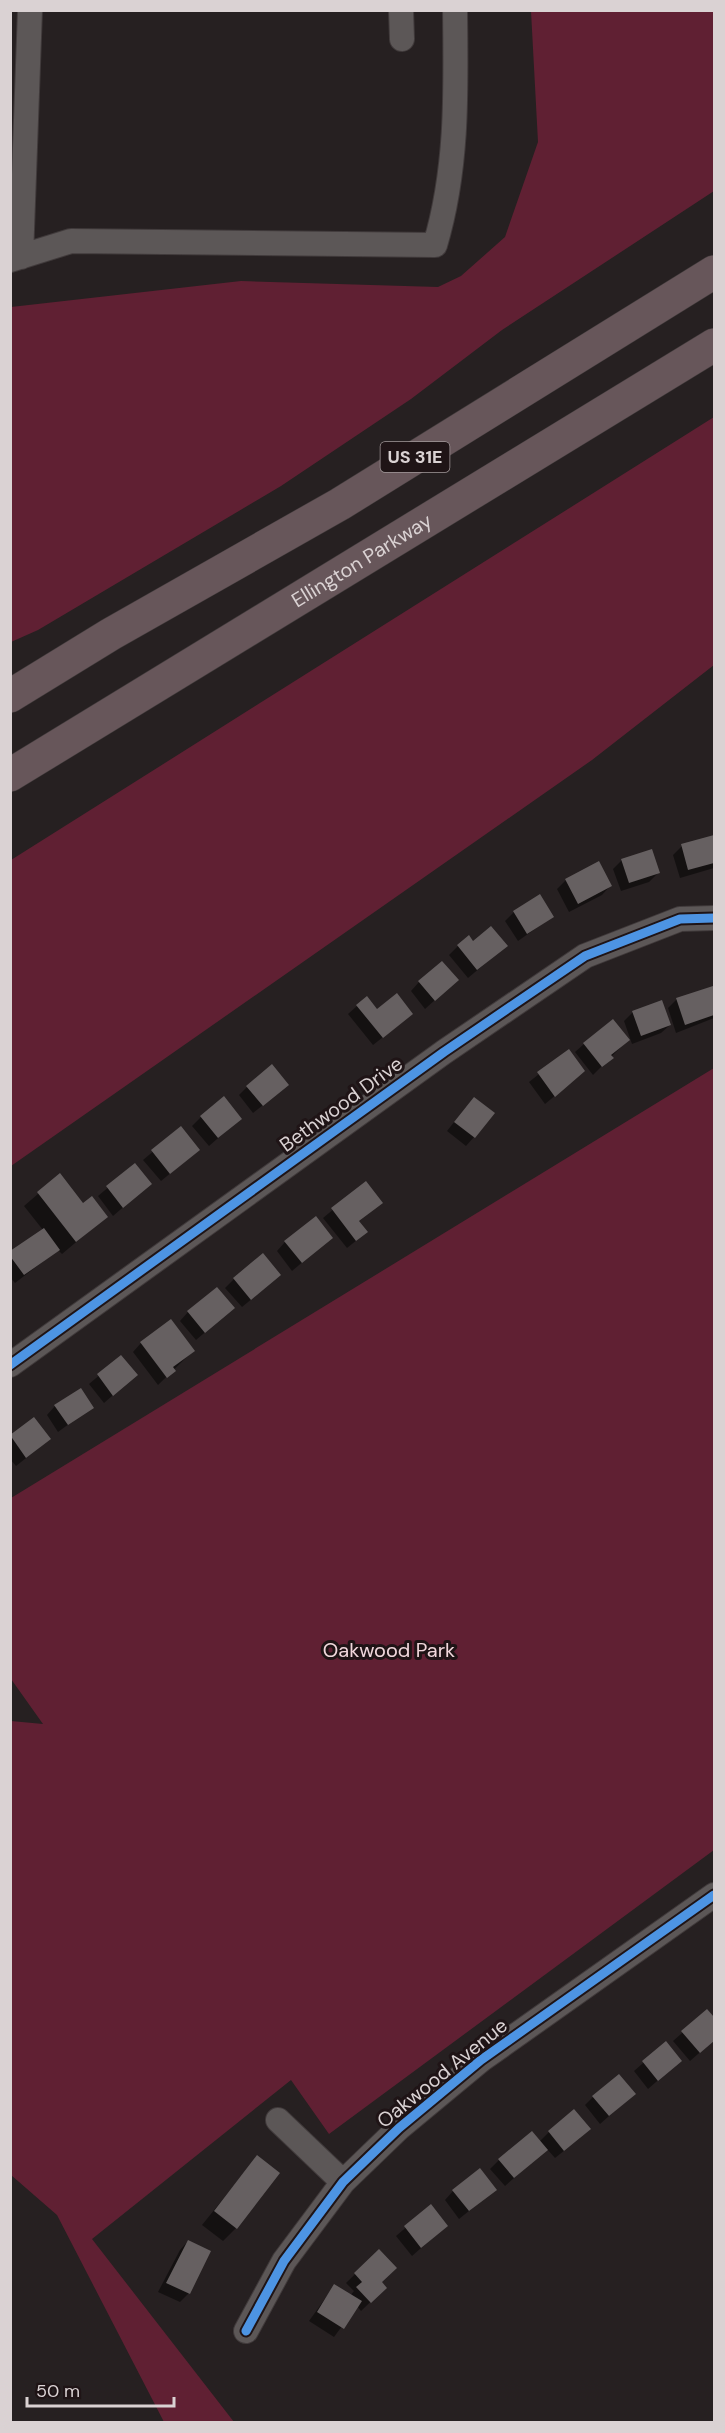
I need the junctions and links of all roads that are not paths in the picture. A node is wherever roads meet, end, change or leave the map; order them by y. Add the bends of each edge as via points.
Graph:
1 (30, 10) edge
2 (401, 10) edge
3 (455, 10) edge
4 (402, 39) dead end
5 (16, 258) edge
6 (714, 272) edge
7 (714, 345) edge
8 (367, 556) junction
9 (111, 634) junction
10 (10, 681) edge
11 (10, 696) edge
12 (10, 775) edge
13 (10, 799) edge
14 (714, 918) edge
15 (10, 1365) edge
16 (714, 1895) edge
17 (278, 2120) dead end
18 (343, 2182) junction
19 (246, 2331) dead end

1 - 5 street
2 - 4 street
3 - 5 street via 456,115 447,206 435,245 71,241
6 - 9 highway, US 31E via 340,504
7 - 8 highway, Ellington Parkway
8 - 12 highway, Ellington Parkway
8 - 13 highway
9 - 10 highway
9 - 11 highway, US 31E
14 - 15 street, Bethwood Drive via 680,919 585,956 444,1052
16 - 18 street, Oakwood Avenue via 481,2060 399,2127
17 - 18 street
18 - 19 street, Oakwood Avenue via 284,2261

